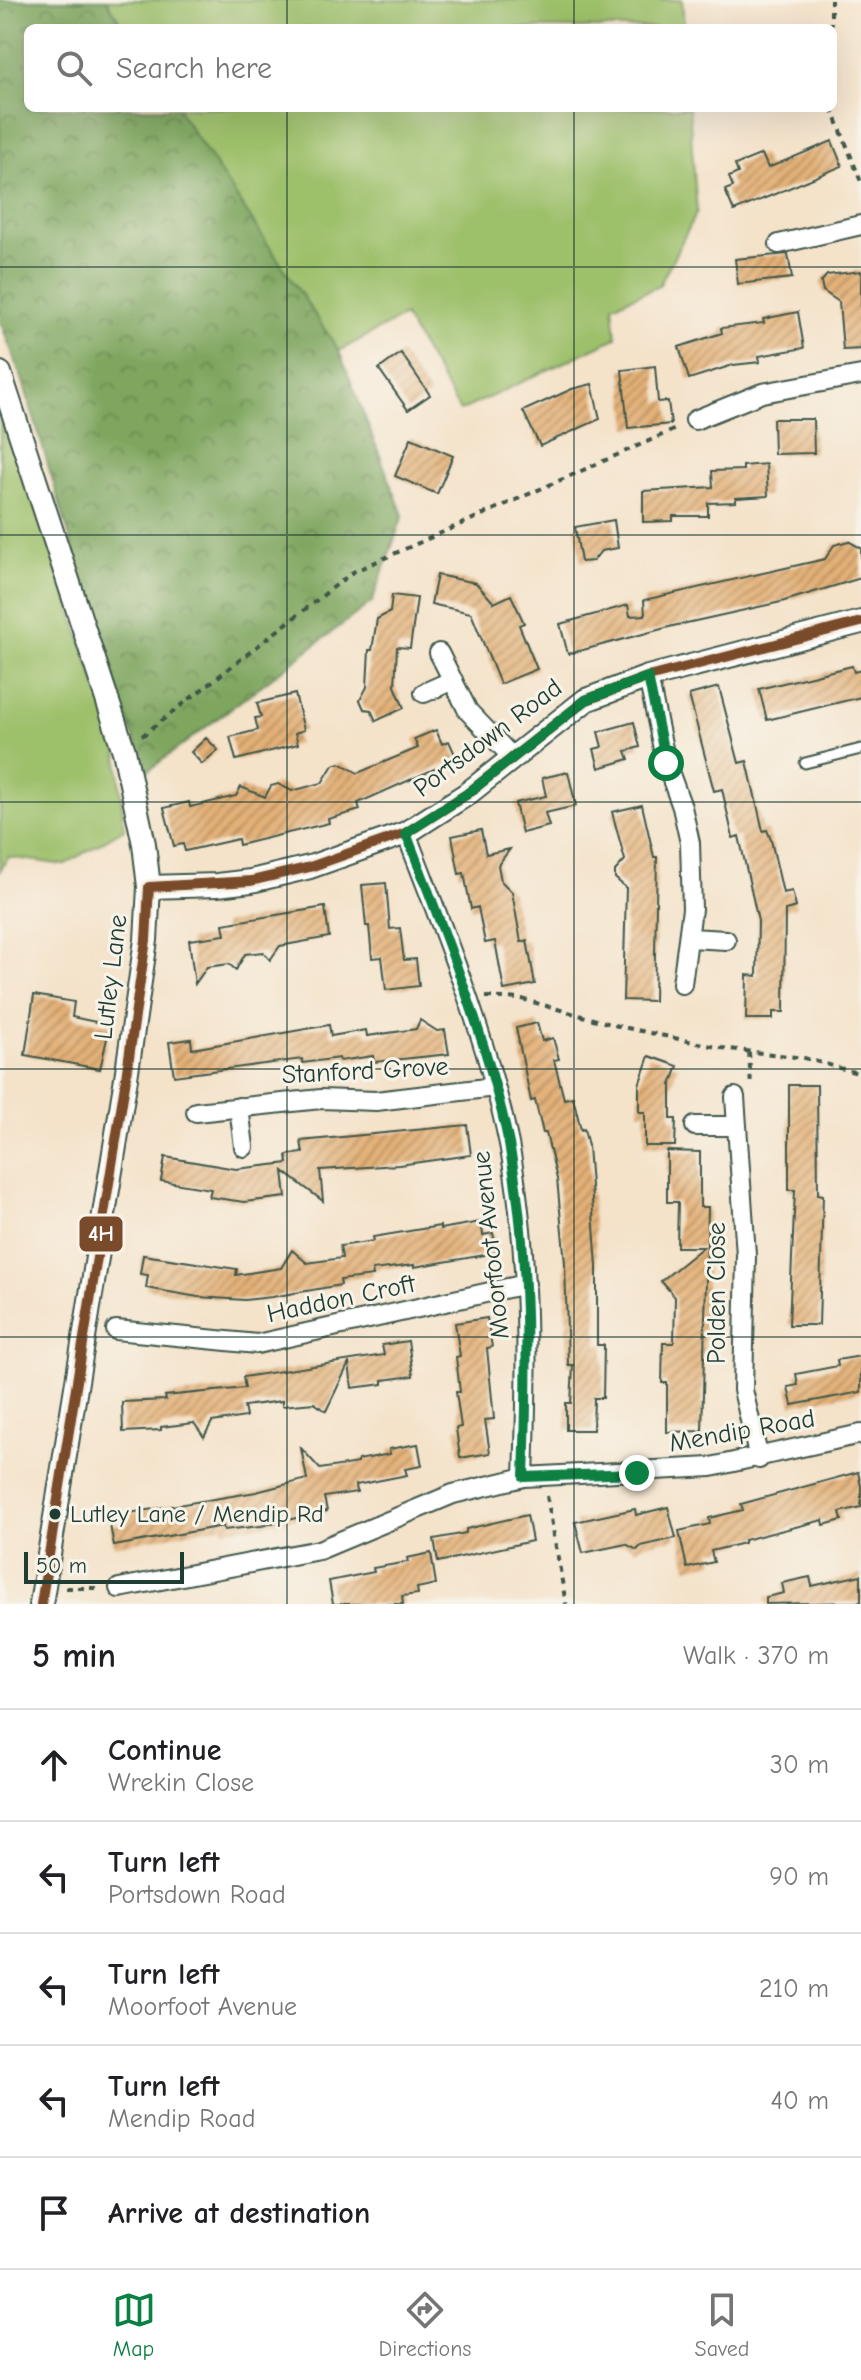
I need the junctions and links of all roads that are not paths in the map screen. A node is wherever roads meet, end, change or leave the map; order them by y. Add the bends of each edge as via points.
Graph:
1 (861, 225) edge
2 (779, 244) dead end
3 (0, 373) edge
4 (861, 375) edge
5 (695, 420) road end
6 (861, 622) edge
7 (439, 653) dead end
8 (648, 677) junction
9 (453, 680) junction
10 (424, 693) dead end
11 (861, 749) edge
12 (512, 757) junction
13 (805, 763) dead end
14 (406, 833) junction
15 (149, 887) junction
16 (690, 938) junction
17 (726, 940) dead end
18 (682, 984) dead end
19 (495, 1087) junction
20 (735, 1097) dead end
21 (239, 1107) junction
22 (196, 1112) dead end
23 (695, 1126) dead end
24 (735, 1126) junction
25 (244, 1147) dead end
26 (526, 1284) junction
27 (116, 1330) dead end
28 (861, 1434) edge
29 (759, 1459) junction
30 (524, 1477) junction
31 (119, 1588) road end
32 (43, 1596) edge

1 - 2 street
3 - 15 street, Lutley Lane via 124,751
4 - 5 street via 762,393
6 - 8 street, Portsdown Road
7 - 9 street
8 - 12 street, Portsdown Road via 586,700
8 - 16 street via 690,843
9 - 10 street
9 - 12 street via 468,711
11 - 13 lane
12 - 14 street, Portsdown Road
14 - 15 street, Portsdown Road via 310,867 251,881
14 - 19 street, Moorfoot Avenue via 468,996
15 - 32 street, Lutley Lane via 126,1078
16 - 17 street
16 - 18 street
19 - 21 street, Stanford Grove via 376,1101 321,1099
19 - 26 street, Moorfoot Avenue via 516,1191
20 - 24 street, Polden Close
21 - 22 street, Stanford Grove
21 - 25 street
23 - 24 street
24 - 29 street, Polden Close via 746,1255 743,1390
26 - 27 street, Haddon Croft via 257,1344
26 - 30 street, Moorfoot Avenue
28 - 29 street, Mendip Road
29 - 30 street, Mendip Road via 711,1467
30 - 31 street, Mendip Road via 453,1494 319,1550

